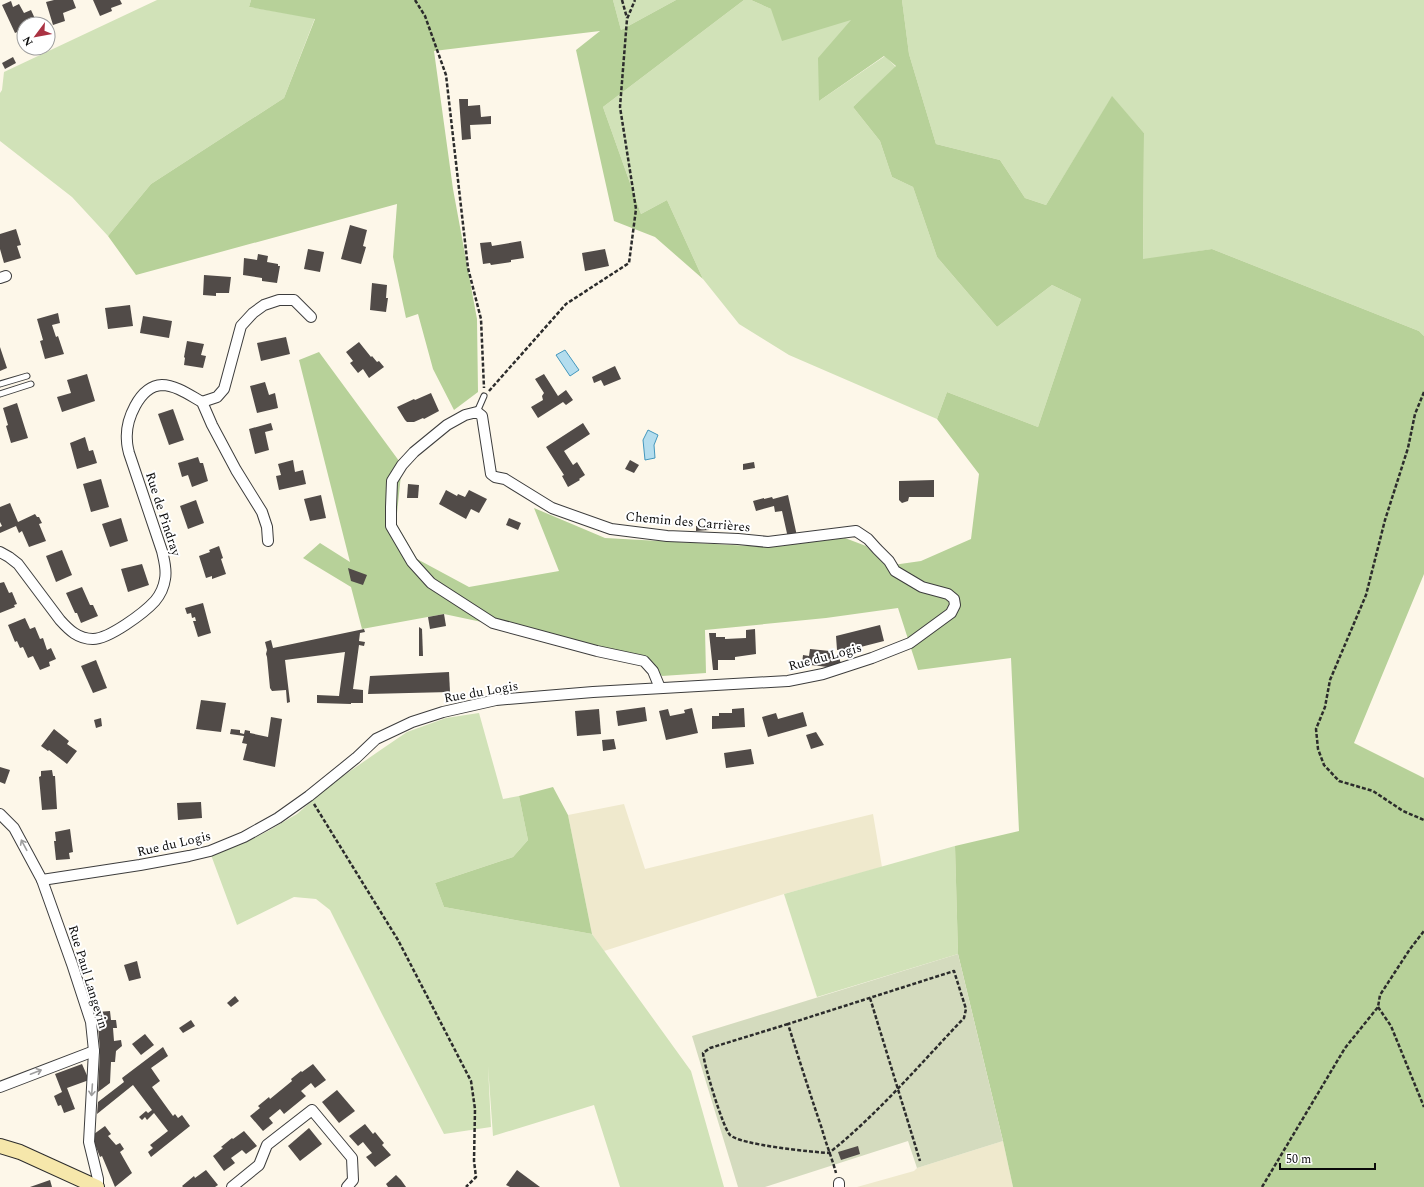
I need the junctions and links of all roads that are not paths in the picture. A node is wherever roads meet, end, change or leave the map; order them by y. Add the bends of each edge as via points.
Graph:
1 (311, 317) dead end
2 (26, 376) dead end
3 (0, 384) edge
4 (31, 384) dead end
5 (0, 394) edge
6 (484, 396) road end
7 (202, 402) junction
8 (477, 412) junction
9 (268, 541) dead end
10 (0, 552) edge
11 (951, 613) joint
12 (660, 688) junction
13 (0, 814) edge
14 (42, 880) junction
15 (94, 1051) junction
16 (0, 1087) edge
17 (0, 1146) edge
18 (97, 1187) edge
19 (232, 1187) edge
20 (347, 1187) edge

1 - 7 street via 294,300 279,300 264,305 253,313 241,326 224,389 216,397
2 - 3 lane
4 - 5 lane
6 - 8 lane
7 - 9 street via 229,458 262,512
7 - 10 street, Rue de Pindray via 175,388 162,385 148,390 141,396 131,415 126,440 166,567 162,589 146,611 104,637 94,639 75,635 60,620 18,564
8 - 11 street, Chemin des Carrières via 482,416 491,474 505,479 552,508 612,529 667,536 768,542 856,531 877,548 895,571 922,587 948,594 954,599 955,605
8 - 12 street via 465,415 447,425 402,464 392,481 391,526 412,562 431,583 493,623 644,661 653,671
11 - 12 street, Rue du Logis via 910,643 823,674 788,681
12 - 14 street, Rue du Logis via 496,700 443,712 412,722 376,739 309,796 278,818 262,828 210,851 140,866
14 -> 13 street, Rue Paul Langevin via 14,828
14 - 15 street, Rue Paul Langevin via 91,1022
16 -> 15 street
15 -> 18 street, Rue Paul Langevin via 89,1142 98,1179
17 - 18 main road via 20,1152
19 - 20 street via 259,1165 267,1145 312,1110 352,1158 353,1180

